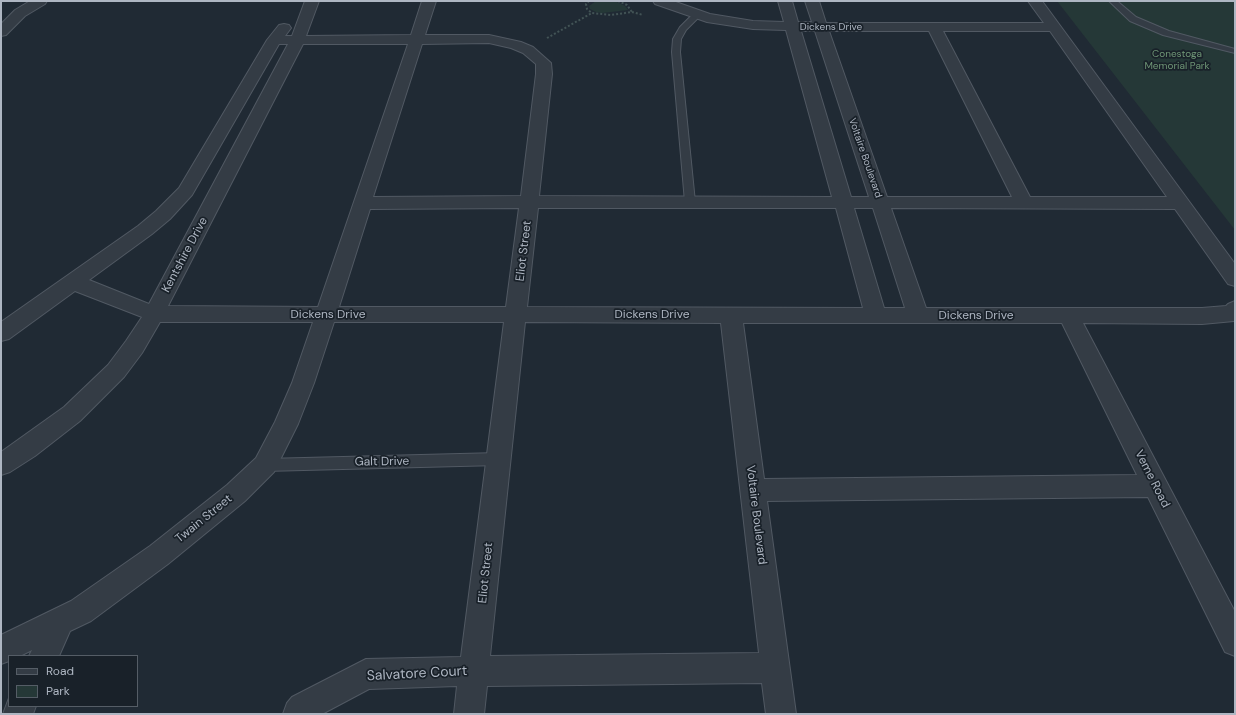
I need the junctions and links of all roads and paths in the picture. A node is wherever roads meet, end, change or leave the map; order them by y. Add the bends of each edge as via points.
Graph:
1 (40, 1) edge
2 (310, 1) edge
3 (429, 1) edge
4 (589, 1) edge
5 (618, 1) edge
6 (660, 1) edge
7 (785, 1) edge
8 (812, 1) edge
9 (1034, 1) edge
10 (1113, 1) edge
11 (592, 13) junction
12 (697, 14) junction
13 (792, 27) junction
14 (821, 27) junction
15 (934, 27) junction
16 (1053, 27) junction
17 (1, 32) edge
18 (298, 39) junction
19 (416, 39) junction
20 (274, 40) junction
21 (525, 49) junction
22 (1235, 51) edge
23 (530, 202) junction
24 (690, 202) junction
25 (880, 202) junction
26 (1024, 202) junction
27 (363, 203) junction
28 (843, 203) junction
29 (1181, 203) junction
30 (1235, 279) edge
31 (73, 282) junction
32 (1235, 309) edge
33 (154, 314) junction
34 (326, 315) junction
35 (517, 315) junction
36 (731, 316) junction
37 (876, 316) junction
38 (918, 316) junction
39 (1069, 316) junction
40 (1, 333) edge
41 (499, 459) junction
42 (1, 465) edge
43 (265, 465) junction
44 (1156, 486) junction
45 (753, 490) junction
46 (60, 621) junction
47 (1235, 642) edge
48 (1, 650) edge
49 (44, 655) edge
50 (776, 668) junction
51 (475, 671) junction
52 (298, 714) edge
53 (470, 714) edge
54 (782, 714) edge

1 - 17 street via 20,13
2 - 18 street, Kentshire Drive
2 - 20 street, Kentshire Drive
3 - 19 street, Twain Street
4 - 11 path via 586,4 587,9
5 - 11 path via 627,4 632,12 611,15
6 - 12 street, Dickens Drive
7 - 13 street
8 - 14 street, Voltaire Boulevard
9 - 16 street
10 - 22 lane via 1133,19 1166,33
11 - 21 path
12 - 13 street, Dickens Drive via 730,23
12 - 24 lane via 677,39 676,52
13 - 14 street, Dickens Drive
13 - 28 street
14 - 15 street, Dickens Drive
14 - 25 street, Voltaire Boulevard
15 - 16 street, Dickens Drive
15 - 26 street
16 - 29 street
18 - 19 street, Eliot Street
18 - 20 street, Eliot Street
18 - 33 street, Kentshire Drive
19 - 21 street, Eliot Street via 489,39
19 - 27 street, Twain Street
20 - 31 street, Kentshire Drive via 186,191 145,230
21 - 23 street, Eliot Street via 544,63
23 - 24 street
23 - 27 street
23 - 35 street, Eliot Street
24 - 28 street
25 - 26 street
25 - 28 street
25 - 38 street, Voltaire Boulevard
26 - 29 street
27 - 34 street, Twain Street
28 - 37 street
29 - 30 street
31 - 33 street, Dickens Drive
31 - 40 street, Kentshire Drive
32 - 39 street, Dickens Drive via 1234,313 1202,316
33 - 34 street, Dickens Drive
33 - 42 street, Kentshire Drive via 116,371 94,394 54,429
34 - 35 street, Dickens Drive
34 - 43 street, Twain Street via 292,410
35 - 36 street, Dickens Drive
35 - 41 street, Eliot Street
36 - 37 street, Dickens Drive
36 - 45 street, Voltaire Boulevard
37 - 38 street, Dickens Drive
38 - 39 street, Dickens Drive
39 - 44 street, Veme Road
41 - 43 lane, Galt Drive
41 - 51 street, Eliot Street
43 - 46 street, Twain Street via 236,493 159,555 81,611
44 - 45 street
44 - 47 street, Veme Road
45 - 50 street, Voltaire Boulevard
46 - 48 street, Twain Street
46 - 49 street
50 - 51 street, Salvatore Court
50 - 54 street, Voltaire Boulevard
51 - 52 street, Salvatore Court via 366,674 302,708
51 - 53 street, Eliot Street

